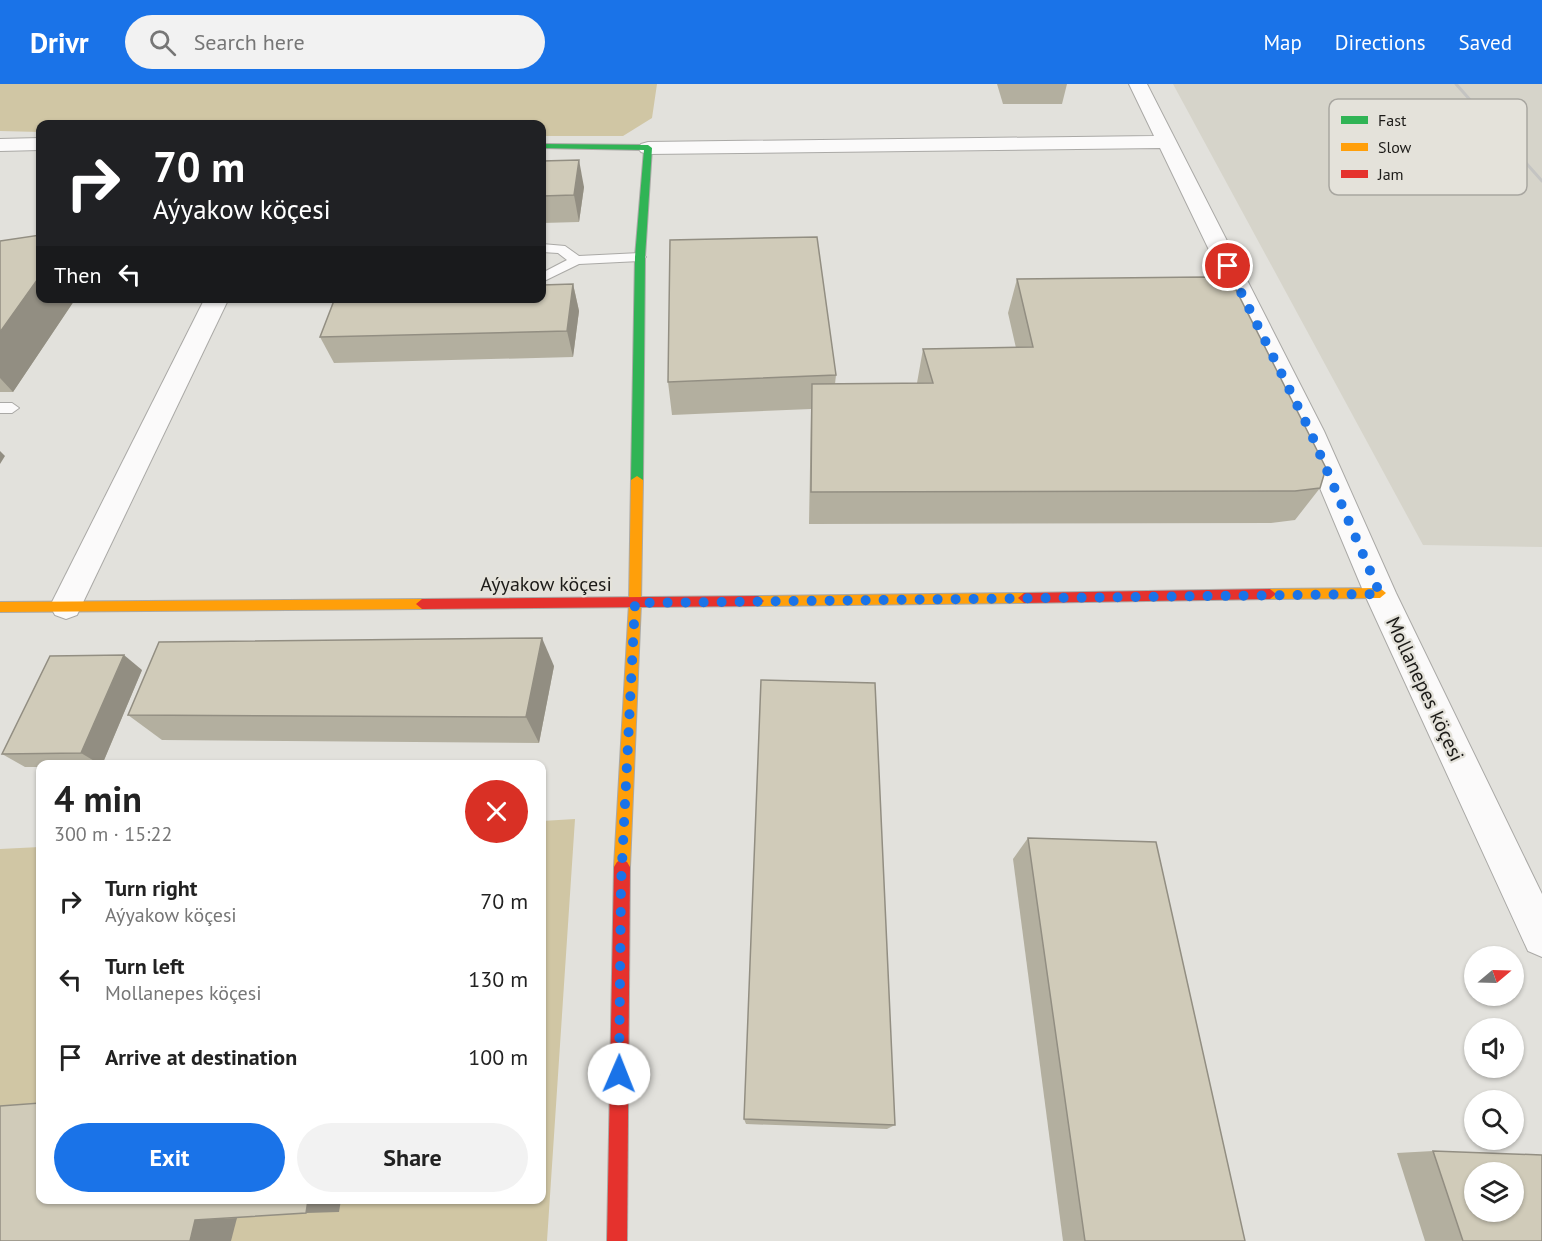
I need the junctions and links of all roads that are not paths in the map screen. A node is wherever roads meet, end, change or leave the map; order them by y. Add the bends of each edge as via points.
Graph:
1 (1138, 84) edge
2 (1167, 142) junction
3 (0, 144) edge
4 (36, 144) edge
5 (546, 146) edge
6 (648, 148) junction
7 (546, 248) edge
8 (640, 257) junction
9 (576, 260) junction
10 (546, 276) edge
11 (216, 303) edge
12 (1380, 594) junction
13 (635, 603) junction
14 (66, 606) junction
15 (0, 607) edge
16 (1542, 937) edge
17 (617, 1241) edge

1 - 2 street, Mollanepes köçesi
2 - 6 street
2 - 12 street, Mollanepes köçesi via 1310,431
3 - 4 street
5 - 6 street
6 - 8 street
7 - 9 lane via 561,249
8 - 9 lane
8 - 13 street
9 - 10 lane
11 - 14 street
12 - 13 street, Aýyakow köçesi
12 - 16 street, Mollanepes köçesi
13 - 14 street, Aýyakow köçesi
13 - 17 street via 621,884
14 - 15 street, Aýyakow köçesi

